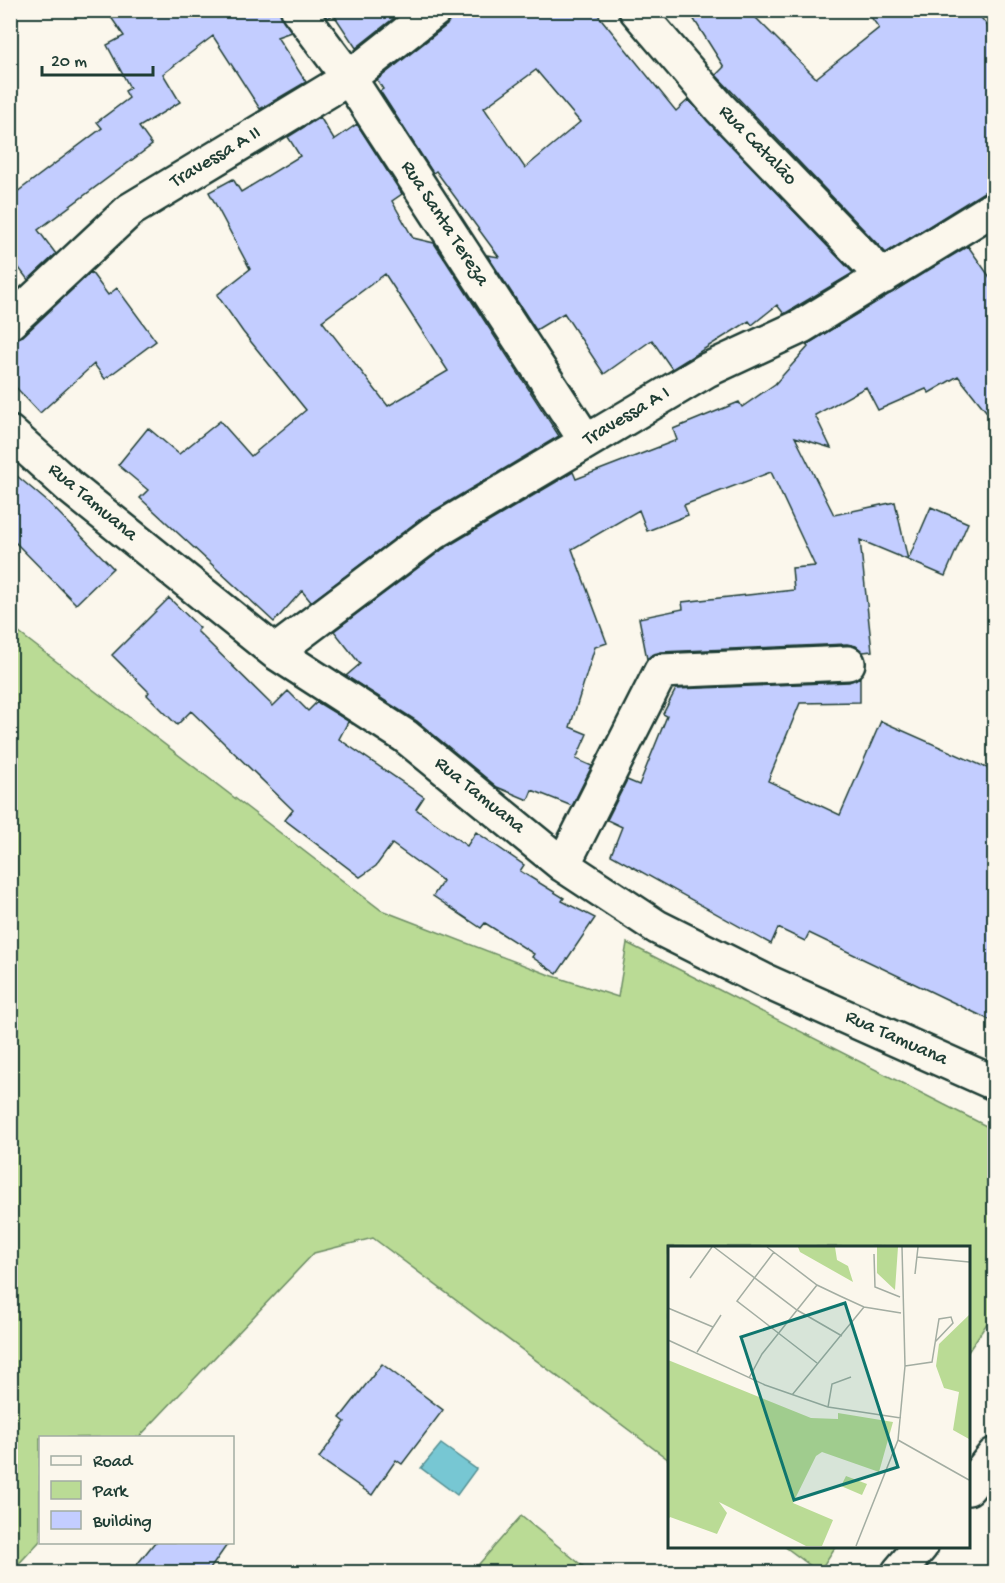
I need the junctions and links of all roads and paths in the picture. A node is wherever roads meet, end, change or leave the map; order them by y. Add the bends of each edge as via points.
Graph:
1 (298, 10) edge
2 (435, 10) edge
3 (636, 10) edge
4 (349, 78) junction
5 (994, 208) edge
6 (883, 277) junction
7 (10, 322) edge
8 (10, 433) edge
9 (586, 441) junction
10 (275, 652) junction
11 (848, 663) dead end
12 (563, 865) junction
13 (994, 1083) edge
14 (994, 1455) edge
15 (969, 1487) edge
16 (919, 1547) edge
17 (899, 1572) edge

1 - 4 street, Rua Santa Tereza
2 - 4 street, Travessa A II
3 - 6 street, Rua Catalão via 720,108
4 - 7 street, Travessa A II via 130,210
4 - 9 street, Rua Santa Tereza
5 - 6 street, Travessa A I
6 - 9 street, Travessa A I via 802,326 707,370
8 - 10 street, Rua Tamuana via 71,488
9 - 10 street, Travessa A I via 433,533
10 - 12 street, Rua Tamuana via 405,736
11 - 12 street via 661,671
12 - 13 street, Rua Tamuana via 678,938
14 - 15 street
16 - 17 street

